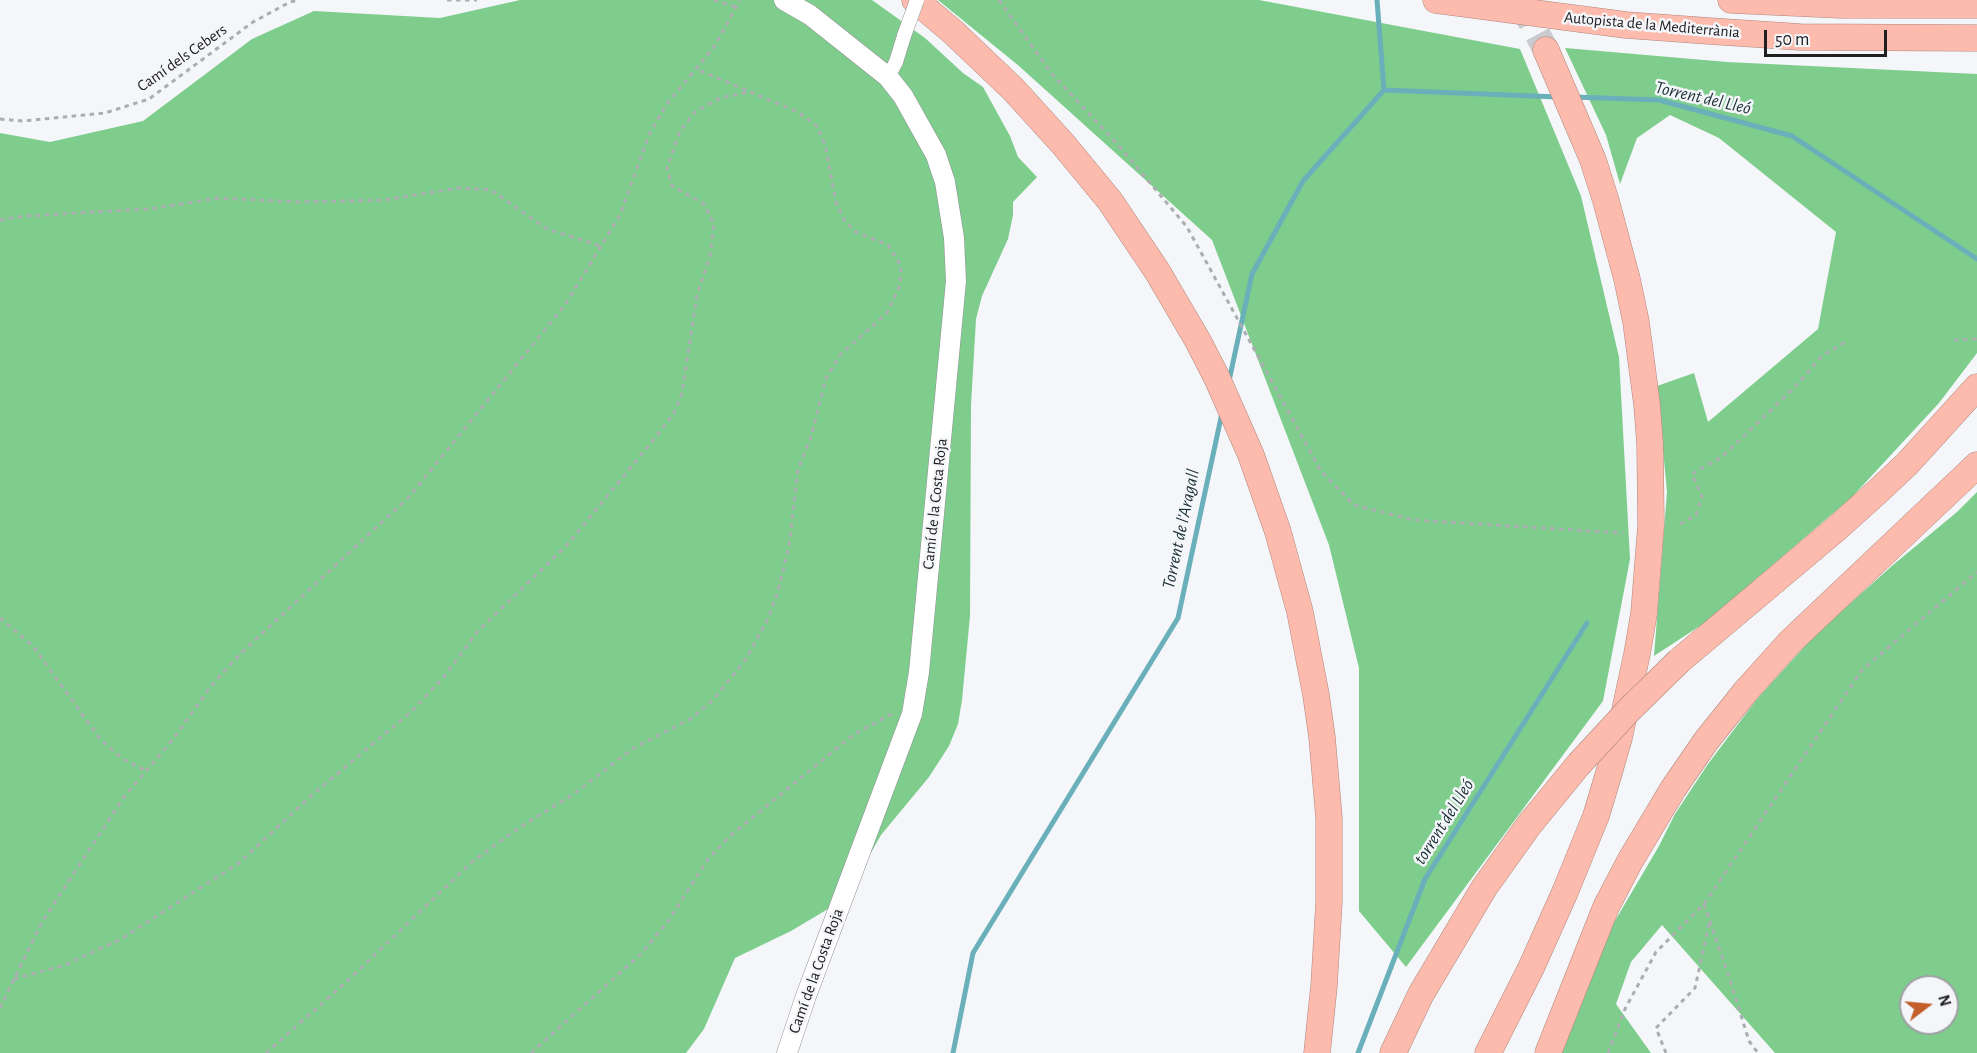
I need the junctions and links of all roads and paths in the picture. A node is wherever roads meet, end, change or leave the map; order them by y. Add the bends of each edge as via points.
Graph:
1 (299, 0) edge
2 (447, 0) edge
3 (477, 0) edge
4 (714, 0) edge
5 (740, 0) edge
6 (784, 0) edge
7 (916, 0) edge
8 (999, 0) edge
9 (1436, 0) edge
10 (1731, 0) edge
11 (1977, 5) edge
12 (736, 7) junction
13 (1977, 38) edge
14 (1546, 50) tunnel mouth
15 (696, 69) junction
16 (888, 77) junction
17 (750, 92) junction
18 (0, 119) edge
19 (0, 220) edge
20 (601, 246) junction
21 (1977, 339) edge
22 (1954, 340) dead end
23 (1848, 341) dead end
24 (1977, 387) edge
25 (1977, 465) edge
26 (1680, 524) dead end
27 (1623, 533) dead end
28 (1977, 572) edge
29 (0, 618) edge
30 (912, 714) junction
31 (146, 771) junction
32 (1704, 904) junction
33 (1710, 922) junction
34 (14, 979) junction
35 (0, 1008) edge
36 (266, 1053) edge
37 (531, 1053) edge
38 (787, 1053) edge
39 (1317, 1053) edge
40 (1393, 1053) edge
41 (1488, 1053) edge
42 (1548, 1053) edge
43 (1608, 1053) edge
44 (1666, 1053) edge
45 (1758, 1053) edge

1 - 18 path, Camí dels Cebers via 253,22 150,99 105,113 23,121
2 - 3 path
4 - 12 path
5 - 12 path
6 - 16 street, Camí de la Costa Roja via 810,15
7 - 16 street, bridge
7 - 39 highway via 1013,89 1110,201 1188,323 1251,455 1300,612 1322,737 1329,818 1329,902
8 - 27 path via 1052,74 1187,227 1321,471 1354,505 1414,520
9 - 13 highway, Autopista de la Mediterrània via 1626,25 1709,31 1800,37
10 - 11 highway, Autopista de la Mediterrània
12 - 15 path via 714,47
14 - 41 highway via 1593,160 1627,279 1647,405 1651,525 1638,654 1596,816 1531,968
15 - 17 path
15 - 20 path via 666,105 649,135 620,215
16 - 30 street, Camí de la Costa Roja via 936,155 953,229 956,281
17 - 34 path via 720,98 695,112 680,131 668,168 672,186 704,204 714,224 682,393 674,413 659,433 567,545 478,631 443,678 411,711 239,863 121,939 65,964
17 - 36 path via 798,112 817,126 844,220 855,232 888,245 901,266 900,285 887,313 840,355 826,378 798,469 789,546 768,619 746,659 707,706 632,749 574,794 473,861
19 - 20 path via 219,198 298,202 384,200 458,188 491,190 547,229
20 - 31 path via 565,305 409,496 241,653
21 - 22 path
23 - 26 path via 1823,355 1722,457 1692,474 1702,497 1696,515
24 - 40 highway, bridge via 1907,464 1679,661 1579,764 1529,825 1479,896 1421,994
25 - 42 highway via 1791,642 1706,741 1673,789 1606,907
28 - 32 path via 1863,670
29 - 31 path via 33,646 100,739 123,759
30 - 37 path via 894,712 853,735 730,836 708,859 669,920 640,954
30 - 38 street, Camí de la Costa Roja
31 - 34 path via 124,797 42,922
32 - 33 path
32 - 43 path via 1656,952 1625,1010
33 - 44 path via 1695,988 1656,1028
33 - 45 path via 1749,1041
34 - 35 path

